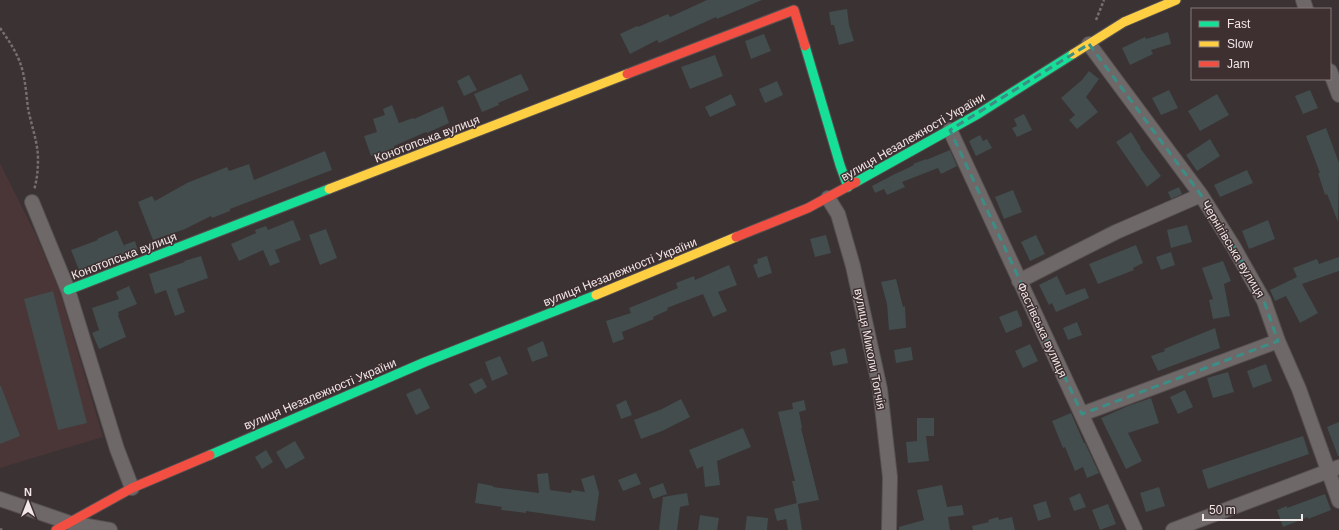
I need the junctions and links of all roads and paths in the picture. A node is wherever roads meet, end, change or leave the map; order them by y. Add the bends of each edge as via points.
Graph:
1 (1176, 0) edge
2 (0, 28) edge
3 (1088, 44) junction
4 (1331, 74) edge
5 (1339, 95) edge
6 (950, 130) junction
7 (848, 187) junction
8 (1201, 196) junction
9 (828, 198) junction
10 (32, 202) joint
11 (1019, 281) junction
12 (68, 290) junction
13 (1278, 341) junction
14 (1082, 414) junction
15 (1333, 469) edge
16 (132, 488) junction
17 (0, 499) edge
18 (1339, 501) edge
19 (70, 523) junction
20 (56, 530) edge
21 (110, 530) edge
22 (889, 530) edge
23 (1135, 530) edge
24 (1173, 530) edge

1 - 3 street, вулиця Незалежності України via 1124,22
2 - 10 path via 10,41 23,72 38,158 38,175
3 - 6 street, вулиця Незалежності України
3 - 8 street, Чернігівська вулиця
4 - 5 street
6 - 7 street, вулиця Незалежності України
6 - 11 street, Фастівська вулиця
7 - 9 street, вулиця Незалежності України
7 - 12 street, Конотопська вулиця via 794,10
8 - 11 street via 1116,232
8 - 13 street, Чернігівська вулиця via 1264,301
9 - 16 street, вулиця Незалежності України via 425,362
9 - 22 street, вулиця Миколи Топчія via 838,214 853,266 880,389 890,477
10 - 12 street
11 - 14 street, Фастівська вулиця
12 - 16 street via 117,449
13 - 14 street
13 - 15 street, Чернігівська вулиця
14 - 23 street, Фастівська вулиця
15 - 18 street, Чернігівська вулиця
15 - 24 street
16 - 19 street, вулиця Незалежності України
17 - 19 street
19 - 20 street, вулиця Незалежності України
19 - 21 street

